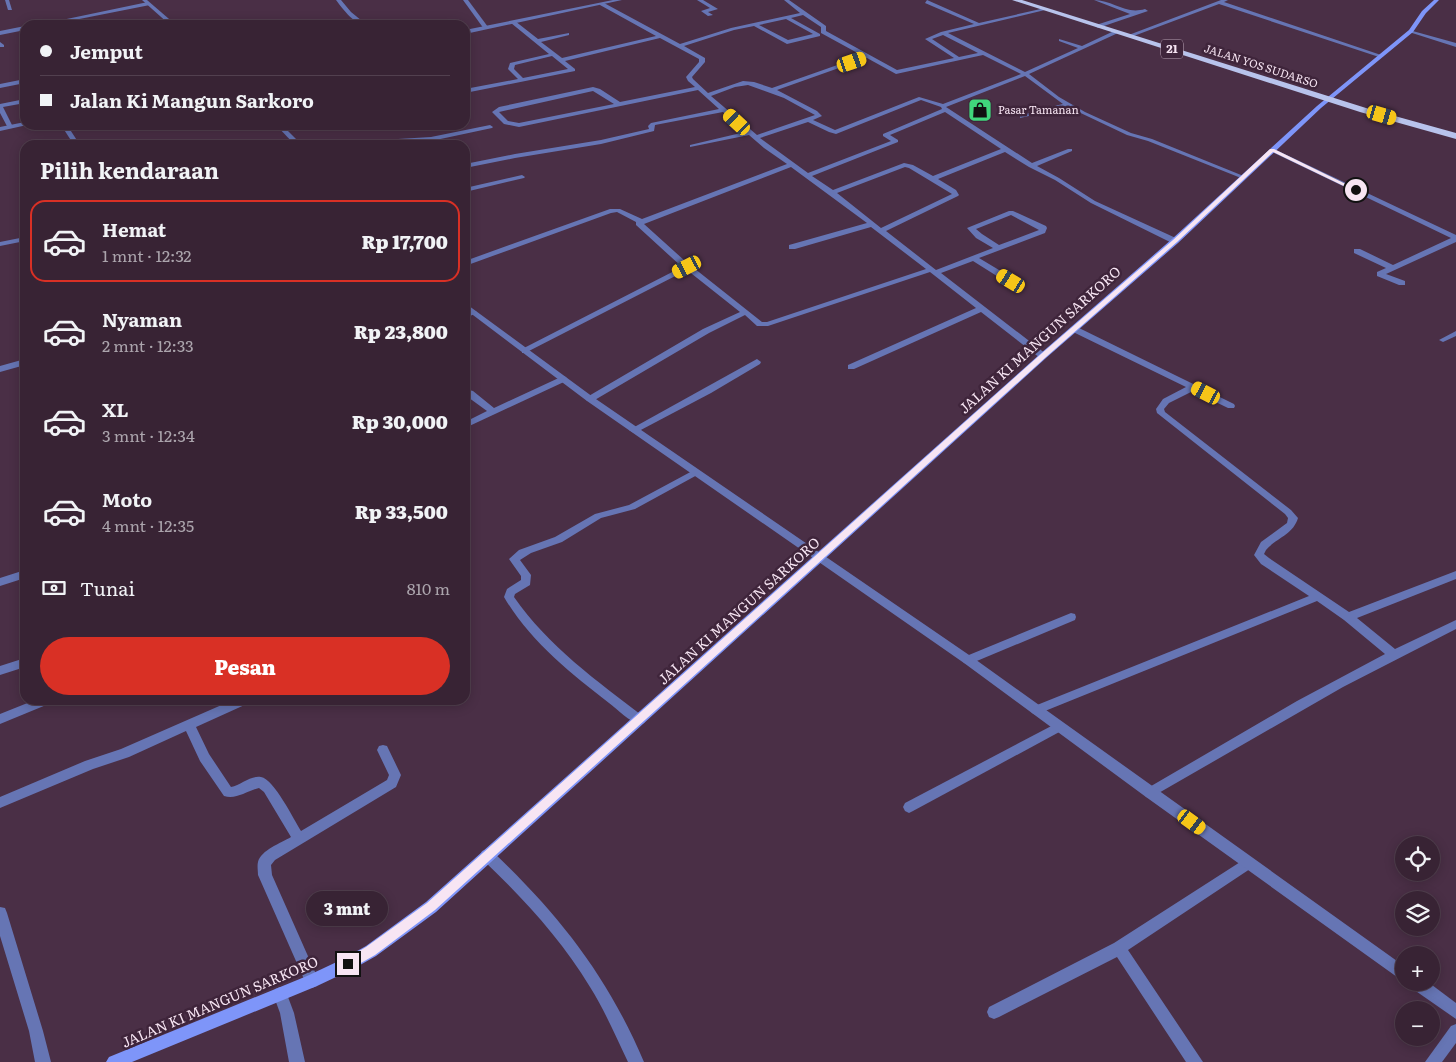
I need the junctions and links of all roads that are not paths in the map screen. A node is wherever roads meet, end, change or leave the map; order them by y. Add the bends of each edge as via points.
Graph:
1 (7, 0) edge
2 (338, 0) edge
3 (465, 0) edge
4 (620, 0) edge
5 (699, 0) edge
6 (786, 0) edge
7 (1015, 0) edge
8 (1096, 0) edge
9 (1227, 0) edge
10 (1437, 0) edge
11 (146, 1) edge
12 (927, 2) dead end
13 (1221, 3) junction
14 (602, 4) junction
15 (10, 9) dead end
16 (1043, 9) junction
17 (1145, 11) dead end
18 (801, 14) dead end
19 (1134, 14) junction
20 (710, 15) dead end
21 (786, 17) junction
22 (63, 20) edge
23 (167, 20) edge
24 (358, 20) edge
25 (513, 22) junction
26 (754, 24) junction
27 (978, 24) junction
28 (1098, 26) junction
29 (486, 28) junction
30 (20, 29) edge
31 (470, 31) edge
32 (1410, 31) junction
33 (1116, 32) junction
34 (0, 33) edge
35 (567, 34) dead end
36 (943, 34) junction
37 (661, 36) junction
38 (1129, 36) junction
39 (1061, 40) dead end
40 (537, 41) junction
41 (1456, 45) edge
42 (679, 46) junction
43 (1081, 47) junction
44 (984, 53) junction
45 (554, 54) junction
46 (868, 56) junction
47 (1381, 56) junction
48 (959, 59) junction
49 (562, 60) junction
50 (1025, 74) junction
51 (521, 79) junction
52 (0, 80) edge
53 (20, 82) edge
54 (15, 83) junction
55 (0, 86) edge
56 (699, 88) junction
57 (470, 90) edge
58 (770, 91) junction
59 (707, 95) junction
60 (1329, 99) junction
61 (20, 102) edge
62 (618, 104) junction
63 (1068, 105) junction
64 (0, 106) edge
65 (944, 108) junction
66 (724, 110) junction
67 (1022, 117) dead end
68 (808, 120) junction
69 (20, 125) edge
70 (10, 127) junction
71 (490, 127) dead end
72 (0, 130) edge
73 (284, 130) edge
74 (752, 136) junction
75 (1456, 136) edge
76 (294, 140) edge
77 (424, 140) edge
78 (692, 146) dead end
79 (1005, 150) junction
80 (1070, 150) dead end
81 (1272, 150) junction
82 (470, 165) edge
83 (791, 165) junction
84 (1031, 166) junction
85 (807, 176) junction
86 (522, 177) dead end
87 (1243, 177) junction
88 (933, 179) junction
89 (470, 189) edge
90 (832, 193) junction
91 (640, 222) junction
92 (872, 224) junction
93 (880, 231) junction
94 (1456, 239) edge
95 (20, 240) edge
96 (1175, 241) junction
97 (0, 244) edge
98 (792, 247) dead end
99 (999, 248) junction
100 (1357, 251) dead end
101 (974, 258) junction
102 (470, 262) edge
103 (687, 267) junction
104 (1392, 268) junction
105 (933, 271) junction
106 (1011, 281) dead end
107 (1402, 283) dead end
108 (980, 309) junction
109 (470, 312) edge
110 (746, 312) junction
111 (1074, 329) junction
112 (1456, 333) edge
113 (1443, 340) dead end
114 (525, 351) junction
115 (1043, 356) junction
116 (757, 362) dead end
117 (20, 363) edge
118 (851, 367) dead end
119 (0, 369) edge
120 (563, 379) junction
121 (1194, 387) junction
122 (470, 393) edge
123 (590, 399) junction
124 (1231, 406) dead end
125 (493, 412) junction
126 (470, 423) edge
127 (634, 430) junction
128 (696, 472) junction
129 (821, 558) junction
130 (1456, 575) edge
131 (20, 576) edge
132 (0, 582) edge
133 (1317, 597) junction
134 (1070, 617) dead end
135 (1348, 617) junction
136 (1456, 624) edge
137 (1393, 654) junction
138 (968, 660) junction
139 (20, 664) edge
140 (0, 671) edge
141 (35, 705) edge
142 (234, 705) edge
143 (1036, 710) junction
144 (0, 719) edge
145 (640, 720) junction
146 (189, 724) junction
147 (1059, 727) junction
148 (383, 750) dead end
149 (1150, 793) junction
150 (0, 803) edge
151 (909, 807) dead end
152 (299, 839) junction
153 (487, 855) junction
154 (1248, 862) junction
155 (0, 913) edge
156 (1119, 948) junction
157 (1395, 968) edge
158 (312, 981) junction
159 (1427, 991) edge
160 (280, 994) junction
161 (994, 1012) dead end
162 (1456, 1012) edge
163 (1456, 1031) edge
164 (43, 1062) edge
165 (114, 1062) edge
166 (297, 1062) edge
167 (636, 1062) edge
168 (1195, 1062) edge
169 (1433, 1062) edge

1 - 15 street
2 - 24 street
3 - 29 street
4 - 14 street
5 - 20 street via 715,9 704,11
6 - 46 street via 824,27 823,32
7 - 16 highway, JALAN YOS SUDARSO / 21
8 - 19 street
9 - 13 street
10 - 32 main road, JALAN KI MANGUN SARKORO
11 - 22 street
11 - 23 street
12 - 27 street
13 - 38 street
13 - 47 street
14 - 25 street
14 - 37 street
16 - 27 street
16 - 28 highway, JALAN YOS SUDARSO / 21
17 - 19 street
18 - 21 street
19 - 28 street
21 - 26 street
21 - 26 street via 818,35 787,42
25 - 29 street
25 - 40 street
26 - 42 street
27 - 36 street
28 - 33 highway, JALAN YOS SUDARSO / 21
29 - 31 street
30 - 34 street
32 - 41 street
32 - 47 main road, JALAN KI MANGUN SARKORO
33 - 38 highway, JALAN YOS SUDARSO / 21
33 - 43 street
35 - 40 street
36 - 44 street
36 - 48 street via 928,39
37 - 42 street
37 - 49 street
38 - 60 highway, JALAN YOS SUDARSO / 21
39 - 43 street
40 - 45 street
42 - 56 street via 703,60 689,78
43 - 50 street
44 - 48 street
44 - 50 street
45 - 49 street
45 - 51 street via 512,64 511,69
46 - 48 street via 896,72
46 - 58 street
47 - 60 main road, JALAN KI MANGUN SARKORO
49 - 51 street via 573,70
50 - 63 street
50 - 65 street
51 - 57 street
52 - 54 street via 11,79
53 - 54 street
54 - 55 street
56 - 59 street
56 - 62 street
58 - 59 street via 747,82
58 - 68 street via 816,112 818,116
59 - 66 street
60 - 75 highway, 21
60 - 81 main road, JALAN KI MANGUN SARKORO
61 - 64 street
62 - 62 street via 514,125 495,112 593,89
63 - 67 street
63 - 87 street via 1129,134
64 - 70 street
65 - 68 street via 922,98 836,132
65 - 79 street
65 - 85 street via 885,135 896,142
66 - 74 street
66 - 82 street via 654,124 652,130 624,137
68 - 74 street
69 - 70 street
70 - 72 street
71 - 77 street
73 - 76 street
74 - 78 street
74 - 83 street
79 - 84 street
79 - 88 street
80 - 84 street
81 - 87 main road, JALAN KI MANGUN SARKORO
81 - 94 street
83 - 85 street
83 - 91 street
84 - 96 street via 1108,211
85 - 90 street
86 - 89 street
87 - 96 main road, JALAN KI MANGUN SARKORO
88 - 90 street via 904,165
88 - 93 street via 956,195
90 - 92 street
91 - 102 street via 618,210 610,211
91 - 103 street via 639,226
92 - 93 street
92 - 98 street
93 - 105 street
94 - 104 street
95 - 97 street
96 - 111 main road, JALAN KI MANGUN SARKORO
99 - 99 street via 971,228 1011,212 1043,228
99 - 101 street
100 - 104 street
101 - 105 street
101 - 106 street
103 - 110 street
103 - 114 street
104 - 107 street via 1380,274
105 - 108 street
105 - 110 street via 768,324 760,324
108 - 115 street
108 - 118 street
109 - 114 street
110 - 123 street via 706,331
111 - 115 main road, JALAN KI MANGUN SARKORO
111 - 121 street
112 - 113 street
114 - 120 street
115 - 129 main road, JALAN KI MANGUN SARKORO
116 - 127 street
117 - 119 street
120 - 123 street
120 - 125 street
121 - 124 street
121 - 133 street via 1166,401 1161,412 1288,512 1292,523 1261,548 1259,554
122 - 125 street
123 - 127 street
125 - 126 street
127 - 128 street
128 - 129 street
128 - 145 street via 632,507 604,514 514,559 526,575 526,582 511,592 509,598 514,606 583,677
129 - 138 street
129 - 145 main road, JALAN KI MANGUN SARKORO
130 - 135 street
131 - 132 street
133 - 135 street
133 - 143 street
134 - 138 street
135 - 137 street
136 - 137 street
137 - 149 street
138 - 143 street
139 - 140 street
141 - 144 street
142 - 146 street
143 - 147 street
145 - 153 main road, JALAN KI MANGUN SARKORO
146 - 150 street
146 - 152 street via 204,758 228,792 261,782
147 - 149 street
147 - 151 street
148 - 152 street via 395,775 392,783
149 - 154 street
152 - 158 street via 270,856 264,863 265,875
153 - 158 main road, JALAN KI MANGUN SARKORO via 431,907 399,931 370,951
153 - 167 street via 515,881 573,949 597,984
154 - 156 street
154 - 157 street
155 - 164 street
156 - 161 street
156 - 168 street
158 - 160 main road, JALAN KI MANGUN SARKORO
159 - 162 street
160 - 165 main road, JALAN KI MANGUN SARKORO
160 - 166 street
163 - 169 street

